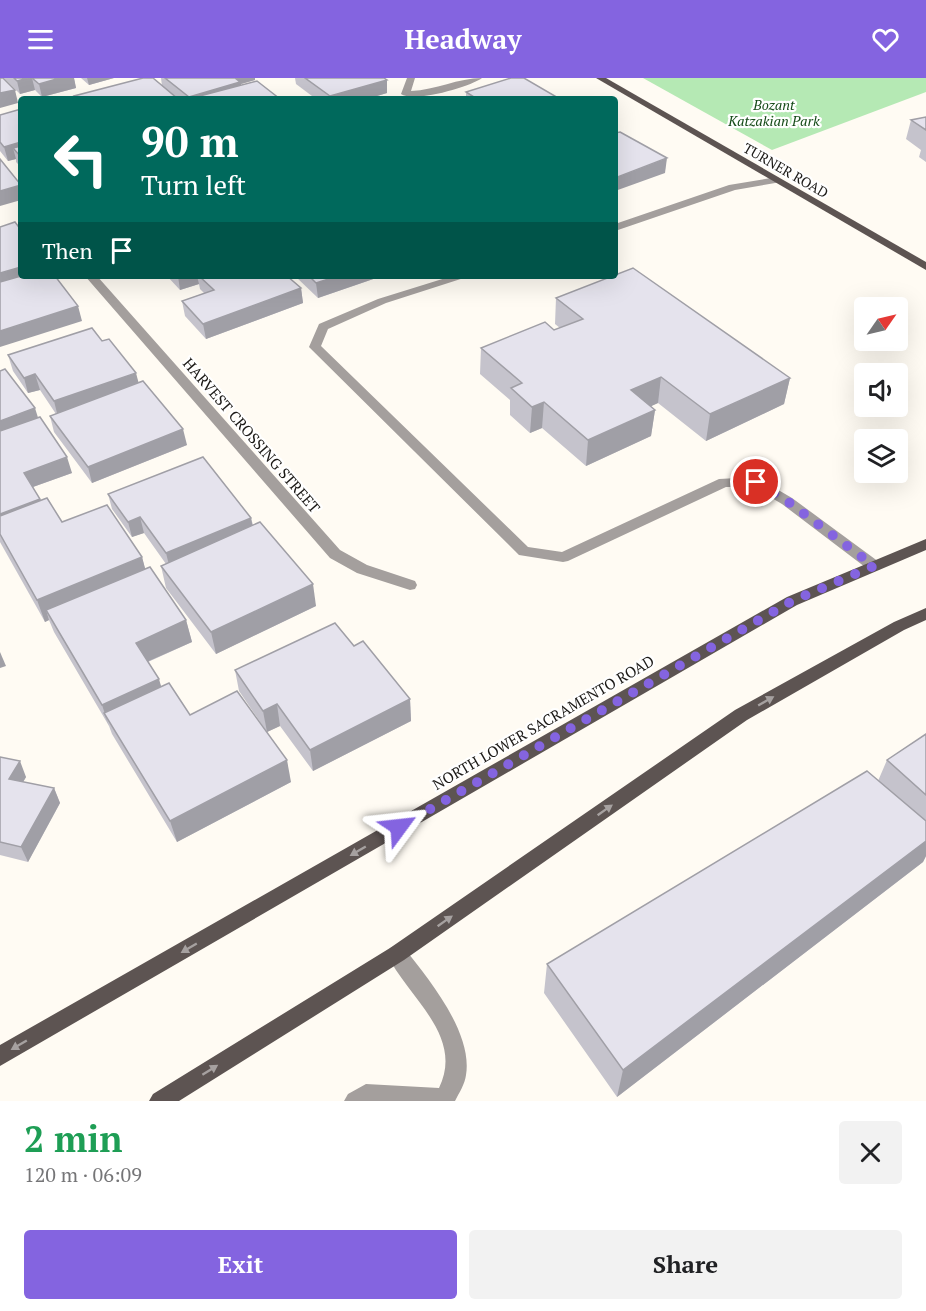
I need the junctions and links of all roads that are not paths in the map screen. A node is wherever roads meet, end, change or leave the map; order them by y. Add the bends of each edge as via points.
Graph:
1 (411, 78) edge
2 (600, 78) edge
3 (470, 79) edge
4 (428, 93) junction
5 (403, 96) edge
6 (432, 96) edge
7 (777, 180) junction
8 (618, 227) edge
9 (926, 267) edge
10 (94, 279) edge
11 (454, 279) edge
12 (926, 544) edge
13 (874, 566) junction
14 (410, 585) dead end
15 (926, 614) edge
16 (397, 954) junction
17 (0, 1056) edge
18 (446, 1100) edge
19 (160, 1101) edge
20 (355, 1101) edge

1 - 5 street
2 - 7 main road, TURNER ROAD
3 - 4 street
4 - 5 street
4 - 6 street
7 - 8 street via 733,187
7 - 9 main road, TURNER ROAD
10 - 14 street, HARVEST CROSSING STREET via 335,554 368,573
11 - 13 street via 381,301 323,327 315,346 524,551 563,557 724,482 756,482
12 - 13 main road, NORTH LOWER SACRAMENTO ROAD
13 -> 17 main road, NORTH LOWER SACRAMENTO ROAD via 792,601
16 -> 15 main road via 741,715
16 - 18 street via 427,993 456,1048 456,1076
19 -> 16 main road
18 - 20 street via 366,1094

